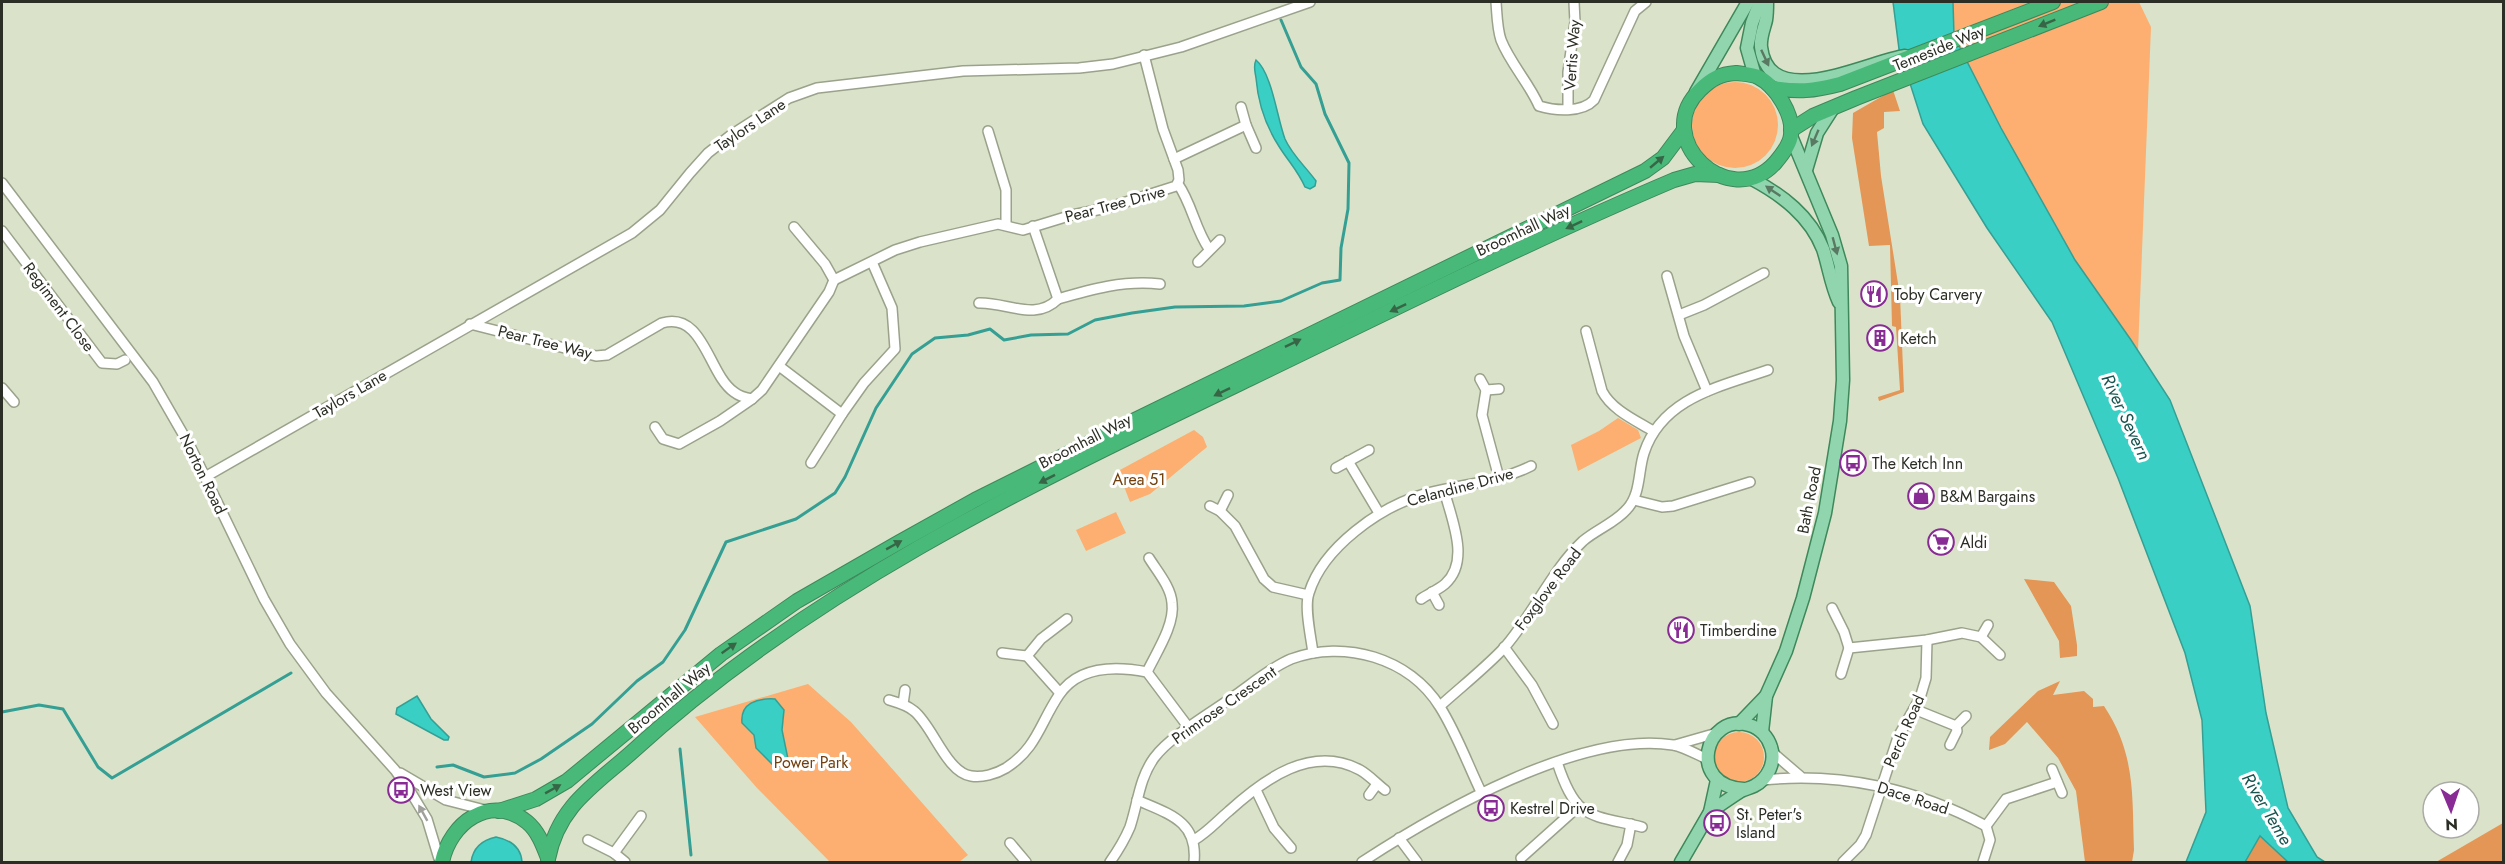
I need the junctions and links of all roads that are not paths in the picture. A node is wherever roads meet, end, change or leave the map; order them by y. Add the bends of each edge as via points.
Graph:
1 (1310, 2) edge
2 (1496, 2) edge
3 (1575, 2) edge
4 (1646, 2) edge
5 (1748, 2) edge
6 (1760, 2) edge
7 (1767, 2) edge
8 (2053, 2) edge
9 (2101, 2) edge
10 (1143, 55) junction
11 (1861, 72) junction
12 (1755, 76) junction
13 (1772, 88) junction
14 (1694, 96) junction
15 (1241, 107) dead end
16 (1833, 108) junction
17 (1568, 109) junction
18 (1246, 125) junction
19 (988, 130) dead end
20 (1684, 130) junction
21 (1791, 133) junction
22 (1256, 148) dead end
23 (1174, 159) junction
24 (1806, 171) junction
25 (1719, 175) junction
26 (1752, 179) junction
27 (2, 183) edge
28 (1178, 184) junction
29 (1006, 224) junction
30 (1033, 226) junction
31 (794, 227) dead end
32 (2, 231) edge
33 (1220, 240) dead end
34 (1209, 249) junction
35 (872, 262) junction
36 (1198, 262) dead end
37 (1764, 273) dead end
38 (1666, 276) dead end
39 (834, 280) junction
40 (1160, 284) dead end
41 (1058, 299) junction
42 (979, 303) dead end
43 (1840, 303) junction
44 (1679, 315) junction
45 (470, 324) junction
46 (1586, 331) dead end
47 (125, 360) dead end
48 (778, 366) junction
49 (1768, 370) dead end
50 (1744, 378) junction
51 (1480, 380) dead end
52 (1499, 389) dead end
53 (1748, 389) dead end
54 (1486, 390) junction
55 (1707, 391) junction
56 (752, 399) junction
57 (842, 414) junction
58 (655, 427) dead end
59 (1653, 431) junction
60 (1369, 450) dead end
61 (1348, 461) junction
62 (811, 463) dead end
63 (1531, 466) dead end
64 (1336, 468) dead end
65 (206, 477) junction
66 (1499, 478) junction
67 (1750, 482) dead end
68 (1444, 490) junction
69 (1228, 495) dead end
70 (1634, 501) junction
71 (1210, 506) dead end
72 (1220, 511) junction
73 (1379, 513) junction
74 (1149, 558) dead end
75 (1432, 592) junction
76 (1308, 595) junction
77 (1420, 599) dead end
78 (1439, 605) dead end
79 (1832, 608) dead end
80 (1067, 619) dead end
81 (1988, 625) dead end
82 (1981, 637) junction
83 (1927, 640) junction
84 (1504, 647) junction
85 (1849, 648) junction
86 (1002, 652) dead end
87 (1313, 653) junction
88 (2000, 654) dead end
89 (1027, 656) junction
90 (1147, 672) junction
91 (1841, 674) dead end
92 (905, 690) dead end
93 (1060, 693) junction
94 (1766, 696) junction
95 (889, 700) dead end
96 (903, 704) junction
97 (1440, 706) junction
98 (1914, 709) junction
99 (1966, 716) dead end
100 (1552, 724) dead end
101 (1739, 724) junction
102 (1956, 726) junction
103 (1189, 728) junction
104 (1762, 732) junction
105 (1717, 733) junction
106 (1675, 745) junction
107 (1950, 745) dead end
108 (1772, 752) junction
109 (1707, 759) junction
110 (1557, 762) junction
111 (2052, 769) dead end
112 (395, 770) junction
113 (1800, 776) junction
114 (1717, 780) junction
115 (1763, 780) junction
116 (2057, 782) junction
117 (1881, 785) junction
118 (1744, 789) junction
119 (1256, 790) junction
120 (2062, 793) dead end
121 (1482, 794) junction
122 (1369, 795) dead end
123 (1137, 800) junction
124 (1579, 806) junction
125 (494, 811) junction
126 (1710, 812) junction
127 (641, 816) dead end
128 (1631, 824) junction
129 (1986, 826) junction
130 (1642, 827) dead end
131 (1400, 838) junction
132 (588, 840) dead end
133 (1194, 840) junction
134 (1010, 843) dead end
135 (1292, 848) dead end
136 (614, 853) junction
137 (1521, 858) dead end
138 (548, 861) edge
139 (441, 862) edge
140 (626, 862) edge
141 (1026, 862) edge
142 (1110, 862) edge
143 (1194, 862) edge
144 (1362, 862) edge
145 (1417, 862) edge
146 (1618, 862) edge
147 (1681, 862) edge
148 (1843, 862) edge
149 (1983, 862) edge

1 - 10 street, Taylors Lane via 1180,47
2 - 17 street via 1501,39 1539,106
3 - 17 street, Vertis Way
4 - 17 street via 1635,11 1594,100 1583,108
5 - 14 main road
6 - 12 main road via 1747,48
7 -> 11 main road via 1761,48 1767,64 1782,78 1803,81
8 - 11 highway, Temeside Way
9 -> 16 highway, Temeside Way
10 - 23 street, Pear Tree Drive
10 - 45 street, Taylors Lane via 1078,68 963,71 831,85 789,98 708,153 660,210 632,233
11 - 13 highway, Temeside Way via 1816,91
12 - 13 highway
12 - 14 highway via 1723,74
13 - 21 highway via 1780,98
14 - 20 highway
15 - 18 street
16 - 21 highway, Temeside Way via 1813,116
16 -> 24 main road via 1817,133
18 - 22 street
18 - 23 street
19 - 29 street via 1006,190
20 - 25 highway via 1689,148 1700,163
125 -> 20 highway, Broomhall Way via 536,799 567,781 721,654 840,575 996,490 1645,171 1663,158
21 - 24 main road, Bath Road
21 - 26 highway via 1778,160
23 - 28 street, Pear Tree Drive via 1179,170
24 -> 43 main road, Bath Road via 1841,266
25 - 26 highway
25 -> 138 highway, Broomhall Way via 1695,174 1674,180 1557,232 1201,402 927,543 819,607 693,699 580,796 558,825
43 -> 26 main road, Bath Road via 1822,247 1809,224 1787,201
27 - 65 street, Norton Road via 153,382
28 - 30 street, Pear Tree Drive via 1107,208
28 - 34 street
29 - 30 street, Pear Tree Drive via 1023,230
29 - 35 street, Pear Tree Drive via 920,242
30 - 41 street
31 - 39 street
32 - 47 street, Regiment Close via 102,363
33 - 34 street
34 - 36 street
35 - 39 street, Pear Tree Drive
35 - 57 street via 892,308 895,349
37 - 44 street
38 - 44 street
39 - 48 street via 830,292
40 - 41 street via 1113,284
41 - 42 street via 1040,311 1029,312
43 - 94 main road, Bath Road via 1843,380 1825,513 1786,651
44 - 55 street
45 - 56 street, Pear Tree Way via 596,356 607,355 662,323 683,323 693,330 734,392
45 - 65 street, Taylors Lane
46 - 59 street via 1606,398
48 - 56 street
48 - 57 street
49 - 50 street
50 - 53 street
50 - 55 street
51 - 54 street
52 - 54 street
54 - 66 street via 1482,415
55 - 59 street via 1664,417
56 - 58 street via 679,444 663,439
57 - 62 street
59 - 70 street
60 - 61 street
61 - 64 street
61 - 73 street
63 - 66 street, Celandine Drive
65 - 112 street, Norton Road via 259,590 290,644 326,693
66 - 68 street, Celandine Drive
67 - 70 street via 1673,506
68 - 73 street, Celandine Drive
68 - 75 street via 1458,557 1445,584
69 - 72 street
70 - 84 street, Foxglove Road via 1584,541
71 - 72 street
72 - 76 street via 1239,531 1264,579 1273,587
73 - 76 street, Celandine Drive via 1332,553
74 - 90 street via 1173,603 1168,627
75 - 77 street
75 - 78 street
76 - 87 street
79 - 85 street
80 - 89 street
81 - 82 street
82 - 83 street via 1962,633
82 - 88 street
83 - 85 street
83 - 98 street, Perch Road via 1926,678
84 - 97 street, Foxglove Road
84 - 100 street via 1532,684
85 - 91 street
86 - 89 street
87 - 97 street, Primrose Crescent via 1359,654 1404,669
87 - 103 street, Primrose Crescent via 1266,673
89 - 93 street
90 - 93 street via 1122,667 1098,669 1079,677
90 - 103 street
92 - 96 street
93 - 96 street via 1038,736 1017,761 998,773 974,777 961,772 916,712
94 - 101 main road, Bath Road
94 - 104 main road, Bath Road
95 - 96 street
97 - 121 street, Primrose Crescent
98 - 102 street
98 - 117 street, Perch Road via 1898,737
99 - 102 street
101 - 104 main road
101 - 105 main road, Bath Road
102 - 107 street
103 - 123 street, Primrose Crescent via 1154,758
104 - 108 main road
105 - 106 street
105 - 109 main road via 1708,748
106 - 109 street
106 - 110 street via 1605,747
108 - 113 street
108 - 115 main road via 1772,764
109 - 114 main road
110 - 121 street
110 - 124 street via 1566,788
111 - 116 street
112 - 125 street, Norton Road via 446,800
139 -> 112 street, Norton Road via 427,819
113 - 115 street, Dace Road
113 - 117 street, Dace Road
114 - 118 main road via 1732,789
114 - 126 main road
115 - 118 main road
116 - 120 street
116 - 129 street via 2006,799
117 - 129 street, Dace Road
117 - 148 street, Perch Road via 1866,835
118 - 126 main road
119 - 122 street via 1287,768 1311,762 1338,762 1361,770 1381,787
119 - 133 street
119 - 135 street via 1274,828
121 - 131 street
123 - 133 street via 1170,814
123 - 142 street, Primrose Crescent via 1130,827
124 - 128 street via 1598,818
124 - 137 street
125 - 138 highway via 518,816 528,823 540,838
125 - 139 highway, Broomhall Way via 475,815 456,831
126 - 147 main road
127 - 136 street
128 - 130 street
128 - 146 street via 1627,845
129 - 149 street via 1990,840
131 - 144 street
131 - 145 street
132 - 136 street
133 - 143 street
134 - 141 street
136 - 140 street

